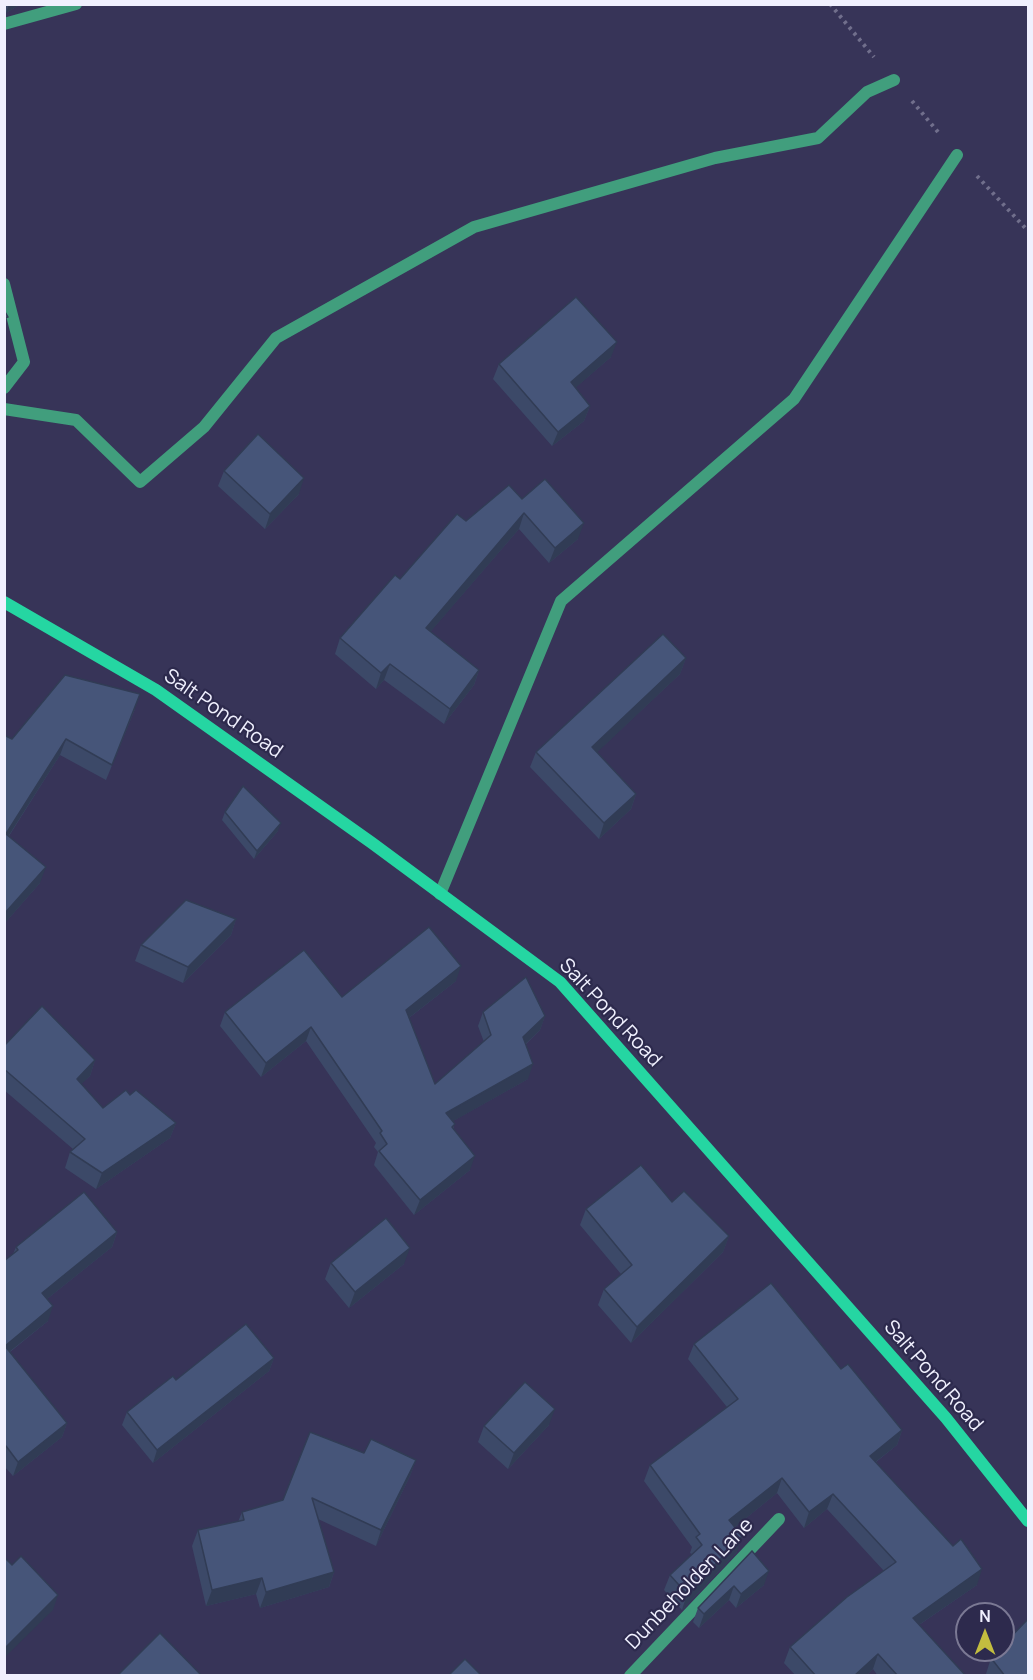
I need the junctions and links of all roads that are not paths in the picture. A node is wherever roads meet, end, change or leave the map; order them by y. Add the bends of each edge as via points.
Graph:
1 (76, 4) edge
2 (4, 24) edge
3 (894, 80) road end
4 (957, 155) road end
5 (4, 284) edge
6 (4, 388) edge
7 (4, 409) edge
8 (4, 602) edge
9 (440, 894) junction
10 (779, 1518) dead end
11 (1029, 1521) edge
12 (630, 1676) edge

1 - 2 street
3 - 7 street via 867,92 818,138 716,158 474,226 276,338 204,427 140,482 76,420
4 - 9 street via 794,399 561,601
5 - 6 street via 24,362
8 - 9 street, Salt Pond Road via 156,690
9 - 11 street, Salt Pond Road via 560,982 938,1409
10 - 12 street, Dunbeholden Lane

